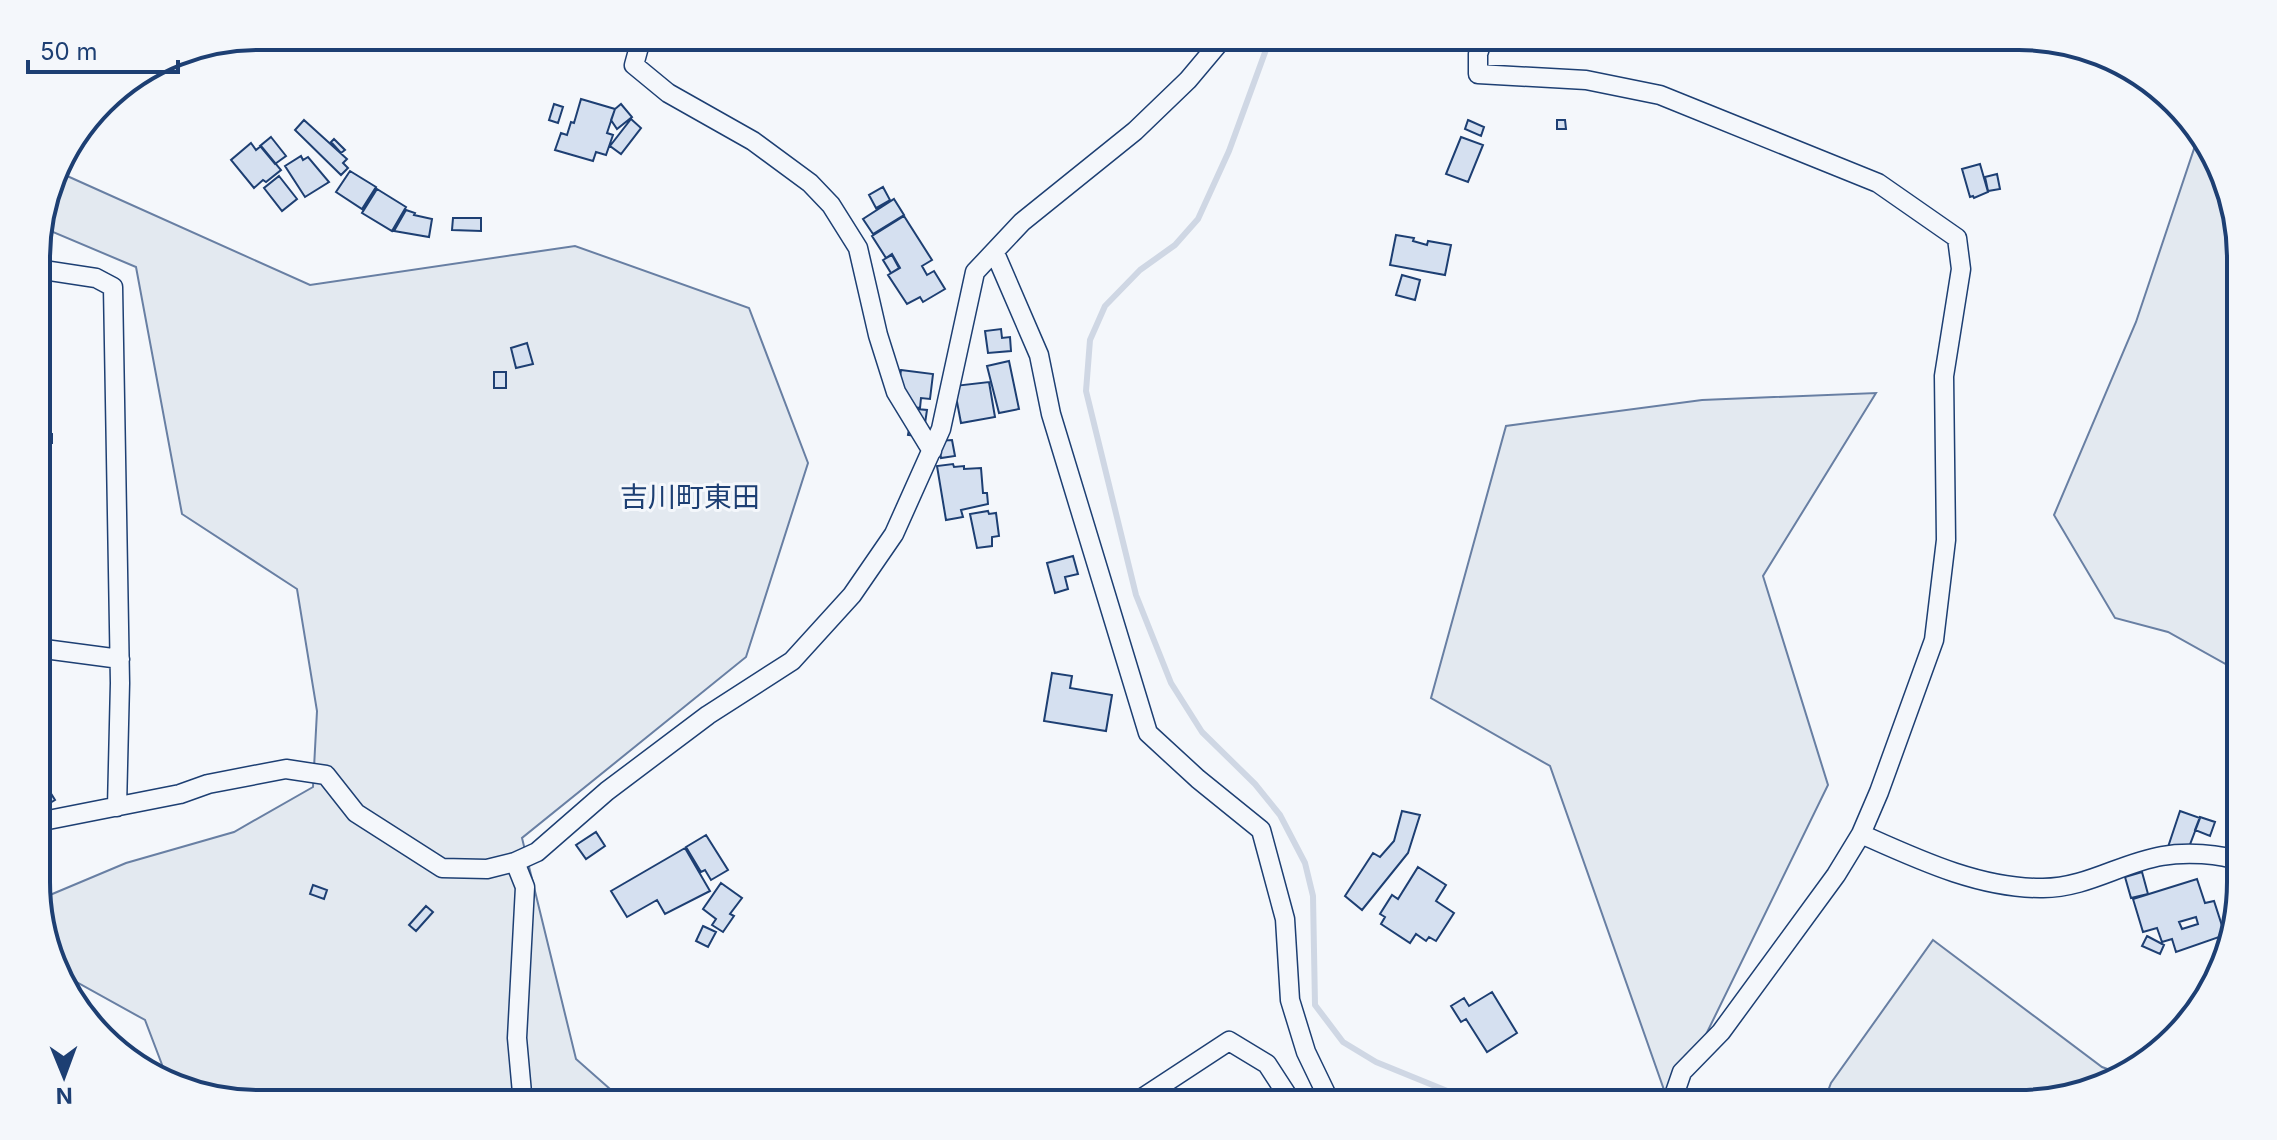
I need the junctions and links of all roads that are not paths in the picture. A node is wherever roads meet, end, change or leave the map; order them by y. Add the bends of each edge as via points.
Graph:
1 (638, 50) edge
2 (1213, 50) edge
3 (1479, 50) edge
4 (995, 253) junction
5 (50, 271) edge
6 (932, 451) junction
7 (50, 650) edge
8 (120, 659) junction
9 (117, 807) junction
10 (50, 820) edge
11 (1861, 834) junction
12 (2227, 858) edge
13 (515, 862) junction
14 (522, 1090) edge
15 (1154, 1090) edge
16 (1284, 1090) edge
17 (1324, 1090) edge
18 (1676, 1090) edge

1 - 6 street via 634,65 668,93 753,141 831,205 858,248 896,392
2 - 4 street via 1135,131 1022,222
3 - 11 street via 1478,74 1586,80 1660,95 1878,183 1957,238 1961,269 1944,376 1946,540 1934,640
4 - 6 street via 975,272
4 - 17 street via 1039,355 1051,414 1148,733 1261,830 1285,919 1290,1000
5 - 8 street via 96,278 113,287
6 - 13 street via 894,534 852,595 792,661 708,715 537,852
7 - 8 street
8 - 9 street
9 - 10 street
9 - 13 street via 286,769 326,775 356,813 442,868 487,869
11 - 12 street via 1916,859 1989,882 2043,888 2086,882 2162,856
11 - 18 street via 1721,1032 1682,1072
13 - 14 street via 525,887 517,1038
15 - 16 street via 1229,1041 1267,1064

